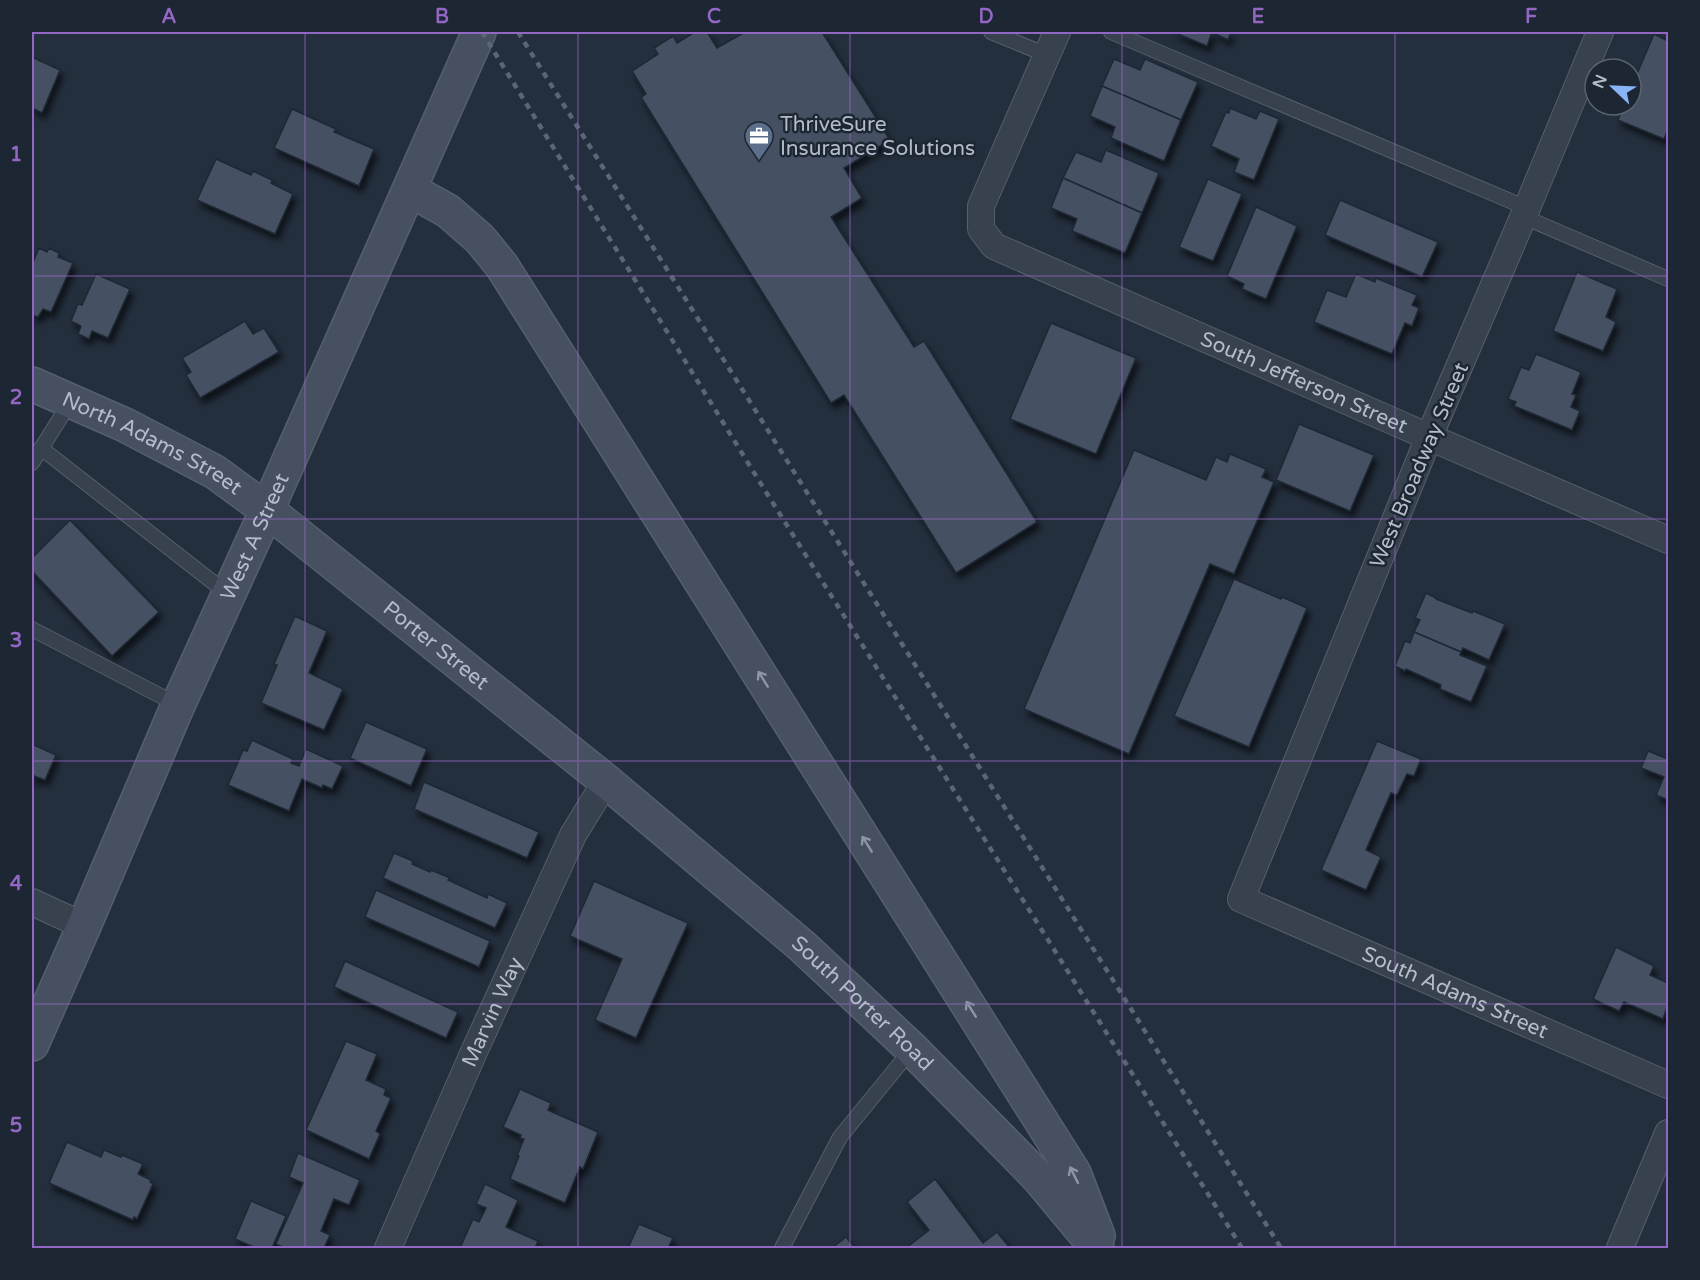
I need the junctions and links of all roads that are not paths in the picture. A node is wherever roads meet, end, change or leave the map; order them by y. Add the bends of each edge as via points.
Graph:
1 (479, 32) edge
2 (991, 32) edge
3 (1057, 32) edge
4 (1111, 32) edge
5 (1600, 32) edge
6 (1047, 56) junction
7 (410, 190) junction
8 (1526, 213) junction
9 (1668, 279) edge
10 (32, 384) edge
11 (71, 401) junction
12 (1429, 437) junction
13 (41, 448) junction
14 (32, 463) edge
15 (267, 510) junction
16 (1668, 540) edge
17 (229, 595) junction
18 (32, 629) edge
19 (178, 705) junction
20 (606, 781) junction
21 (1241, 899) joint
22 (32, 902) edge
23 (84, 926) junction
24 (32, 1044) edge
25 (912, 1049) junction
26 (1668, 1085) edge
27 (1668, 1133) edge
28 (388, 1248) edge
29 (782, 1248) edge
30 (1097, 1248) edge
31 (1103, 1248) edge
32 (1620, 1248) edge

1 - 7 street, West A Street
2 - 6 lane
3 - 6 street
4 - 8 lane
5 - 8 street, West Broadway Street
6 - 12 street, South Jefferson Street via 981,206 981,229 994,246
7 - 15 street, West A Street
31 -> 7 street via 1074,1173 502,266 480,239 448,211
8 - 9 lane
8 - 12 street, West Broadway Street
10 - 11 street, North Adams Street
11 - 13 lane
11 - 15 street, North Adams Street via 215,472
12 - 16 street, South Jefferson Street
12 - 21 street, West Broadway Street
13 - 14 lane
13 - 17 lane
15 - 17 street, West A Street
15 - 20 street, Porter Street
17 - 19 street, West A Street
18 - 19 lane
19 - 23 street, West A Street
20 - 25 street, South Porter Road via 802,946
20 - 28 street, Marvin Way via 573,836
21 - 26 street, South Adams Street
22 - 23 street
23 - 24 street, West A Street
25 - 29 lane via 840,1137
25 - 30 street, South Porter Road via 1037,1176
27 - 32 street

